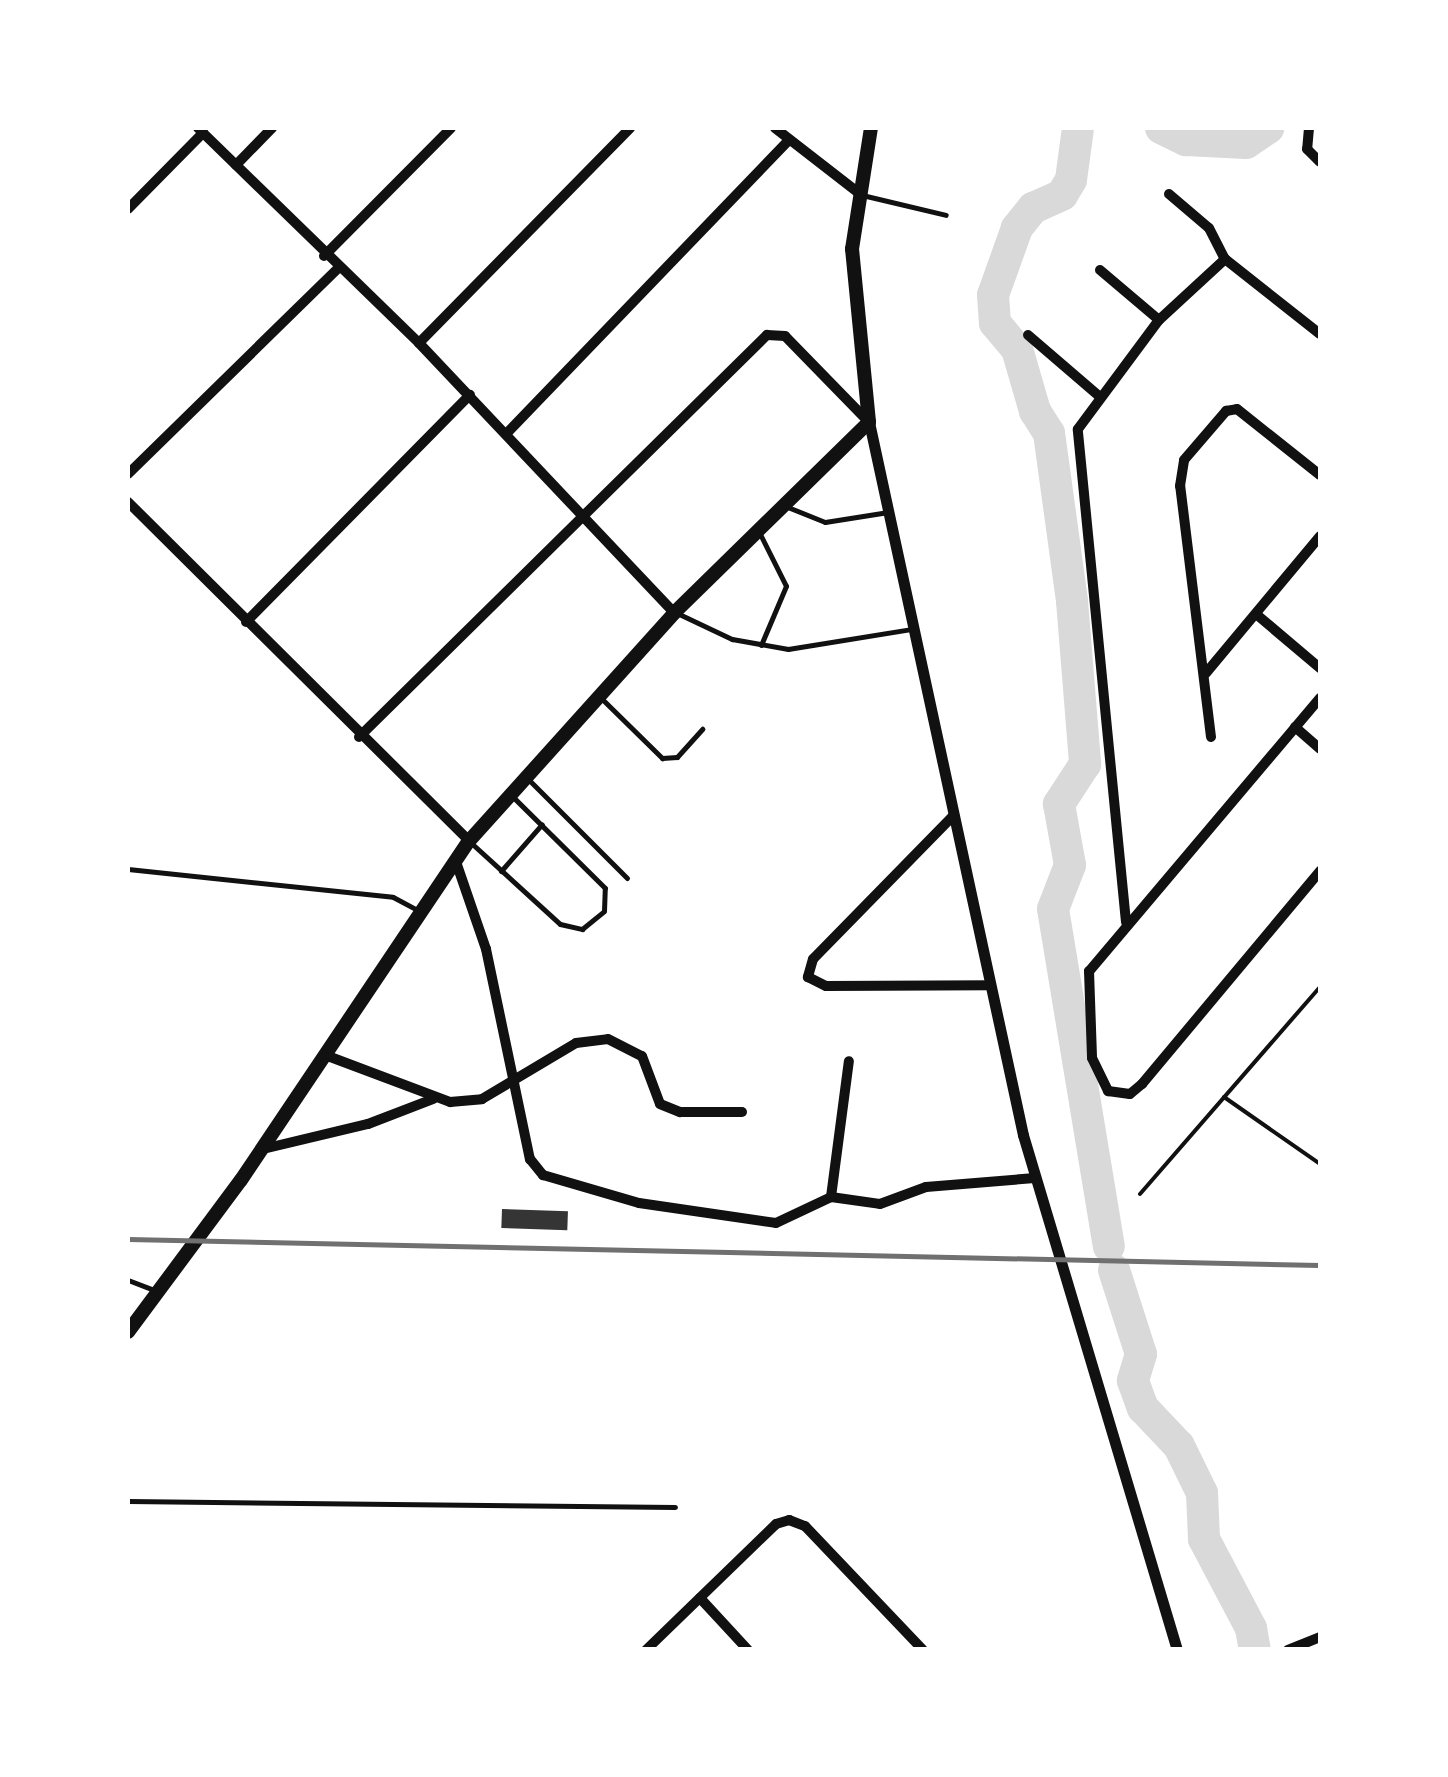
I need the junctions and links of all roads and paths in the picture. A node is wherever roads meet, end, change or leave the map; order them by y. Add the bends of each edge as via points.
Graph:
1 (272, 128) edge
2 (452, 128) edge
3 (630, 128) edge
4 (775, 128) edge
5 (871, 128) edge
6 (1309, 128) edge
7 (201, 130) edge
8 (789, 140) junction
9 (1320, 162) edge
10 (236, 165) junction
11 (860, 194) junction
12 (1169, 194) dead end
13 (128, 209) edge
14 (946, 215) dead end
15 (324, 256) junction
16 (1225, 259) junction
17 (338, 269) junction
18 (1100, 270) dead end
19 (1159, 320) junction
20 (1320, 334) edge
21 (1028, 335) dead end
22 (420, 342) junction
23 (470, 395) junction
24 (1099, 396) junction
25 (869, 422) junction
26 (507, 433) junction
27 (128, 474) edge
28 (1320, 475) edge
29 (128, 502) edge
30 (782, 505) junction
31 (888, 512) junction
32 (586, 513) junction
33 (757, 530) junction
34 (1320, 536) edge
35 (674, 613) junction
36 (1256, 614) junction
37 (246, 622) junction
38 (912, 629) junction
39 (760, 645) junction
40 (1320, 668) edge
41 (1206, 673) junction
42 (599, 696) junction
43 (1320, 698) edge
44 (1296, 727) junction
45 (702, 729) dead end
46 (359, 737) junction
47 (1211, 737) dead end
48 (1320, 749) edge
49 (526, 776) junction
50 (510, 794) junction
51 (953, 816) junction
52 (542, 824) junction
53 (469, 841) junction
54 (455, 859) junction
55 (128, 868) edge
56 (502, 871) junction
57 (1320, 872) edge
58 (627, 878) dead end
59 (419, 911) junction
60 (1126, 922) junction
61 (990, 985) junction
62 (1320, 988) edge
63 (324, 1055) junction
64 (849, 1061) dead end
65 (515, 1084) junction
66 (1224, 1097) junction
67 (434, 1099) junction
68 (742, 1112) dead end
69 (262, 1149) junction
70 (1320, 1164) edge
71 (1035, 1178) junction
72 (1140, 1194) dead end
73 (831, 1197) junction
74 (128, 1280) edge
75 (161, 1292) junction
76 (128, 1332) edge
77 (128, 1501) edge
78 (675, 1507) dead end
79 (700, 1598) junction
80 (1320, 1637) edge
81 (646, 1650) edge
82 (748, 1650) edge
83 (923, 1650) edge
84 (1178, 1650) edge
85 (1288, 1650) edge

1 - 10 street
2 - 15 street
3 - 22 street
4 - 8 street
5 - 11 main road
6 - 9 street via 1308,149
7 - 10 street
7 - 13 street
8 - 11 street
8 - 26 street
10 - 15 street
11 - 14 lane
11 - 25 main road via 852,249
12 - 16 street via 1209,228
15 - 17 street
16 - 19 street
16 - 20 street
17 - 22 street
17 - 27 street
18 - 19 street
19 - 24 street
21 - 24 street
22 - 23 street
23 - 26 street
23 - 37 street
24 - 60 street via 1076,442
25 - 30 main road
25 - 31 street
25 - 32 street via 785,336 772,332
26 - 32 street
28 - 41 street via 1236,409 1226,411 1184,460 1179,472
29 - 37 street
30 - 31 lane via 826,522
30 - 33 main road
31 - 38 street
32 - 35 street
32 - 46 street
33 - 35 main road
33 - 39 lane via 786,586
34 - 36 street
35 - 39 lane
35 - 42 main road
36 - 40 street
36 - 41 street
37 - 46 street
38 - 39 lane via 788,649
38 - 51 street
41 - 47 street
42 - 45 lane via 662,758 677,757
42 - 49 main road
43 - 44 street
44 - 48 street
44 - 60 street
46 - 53 street
49 - 50 main road
49 - 58 lane
50 - 52 lane
50 - 53 main road
51 - 61 street
51 - 61 street via 813,959 808,977 826,986
52 - 56 lane
52 - 56 lane via 605,888 604,911 582,929 570,929
53 - 54 main road
53 - 56 lane
54 - 59 main road
54 - 65 street via 476,911
55 - 59 lane via 393,897
57 - 60 street via 1130,1094 1118,1095 1100,1082 1086,982
59 - 63 main road
61 - 71 street
62 - 66 path
63 - 67 street
63 - 69 main road
64 - 73 street
65 - 67 street via 482,1099
65 - 68 street via 576,1043 608,1038 642,1056 660,1104 680,1112
65 - 73 street via 530,1159 560,1182 639,1203 776,1223
66 - 70 path
66 - 72 path
67 - 69 street via 368,1124
69 - 75 main road
71 - 73 street via 952,1183 880,1204
71 - 84 street
74 - 75 lane
75 - 76 main road
77 - 78 lane
79 - 81 street
79 - 82 street
79 - 83 street via 776,1524 789,1520 804,1526
80 - 85 street

